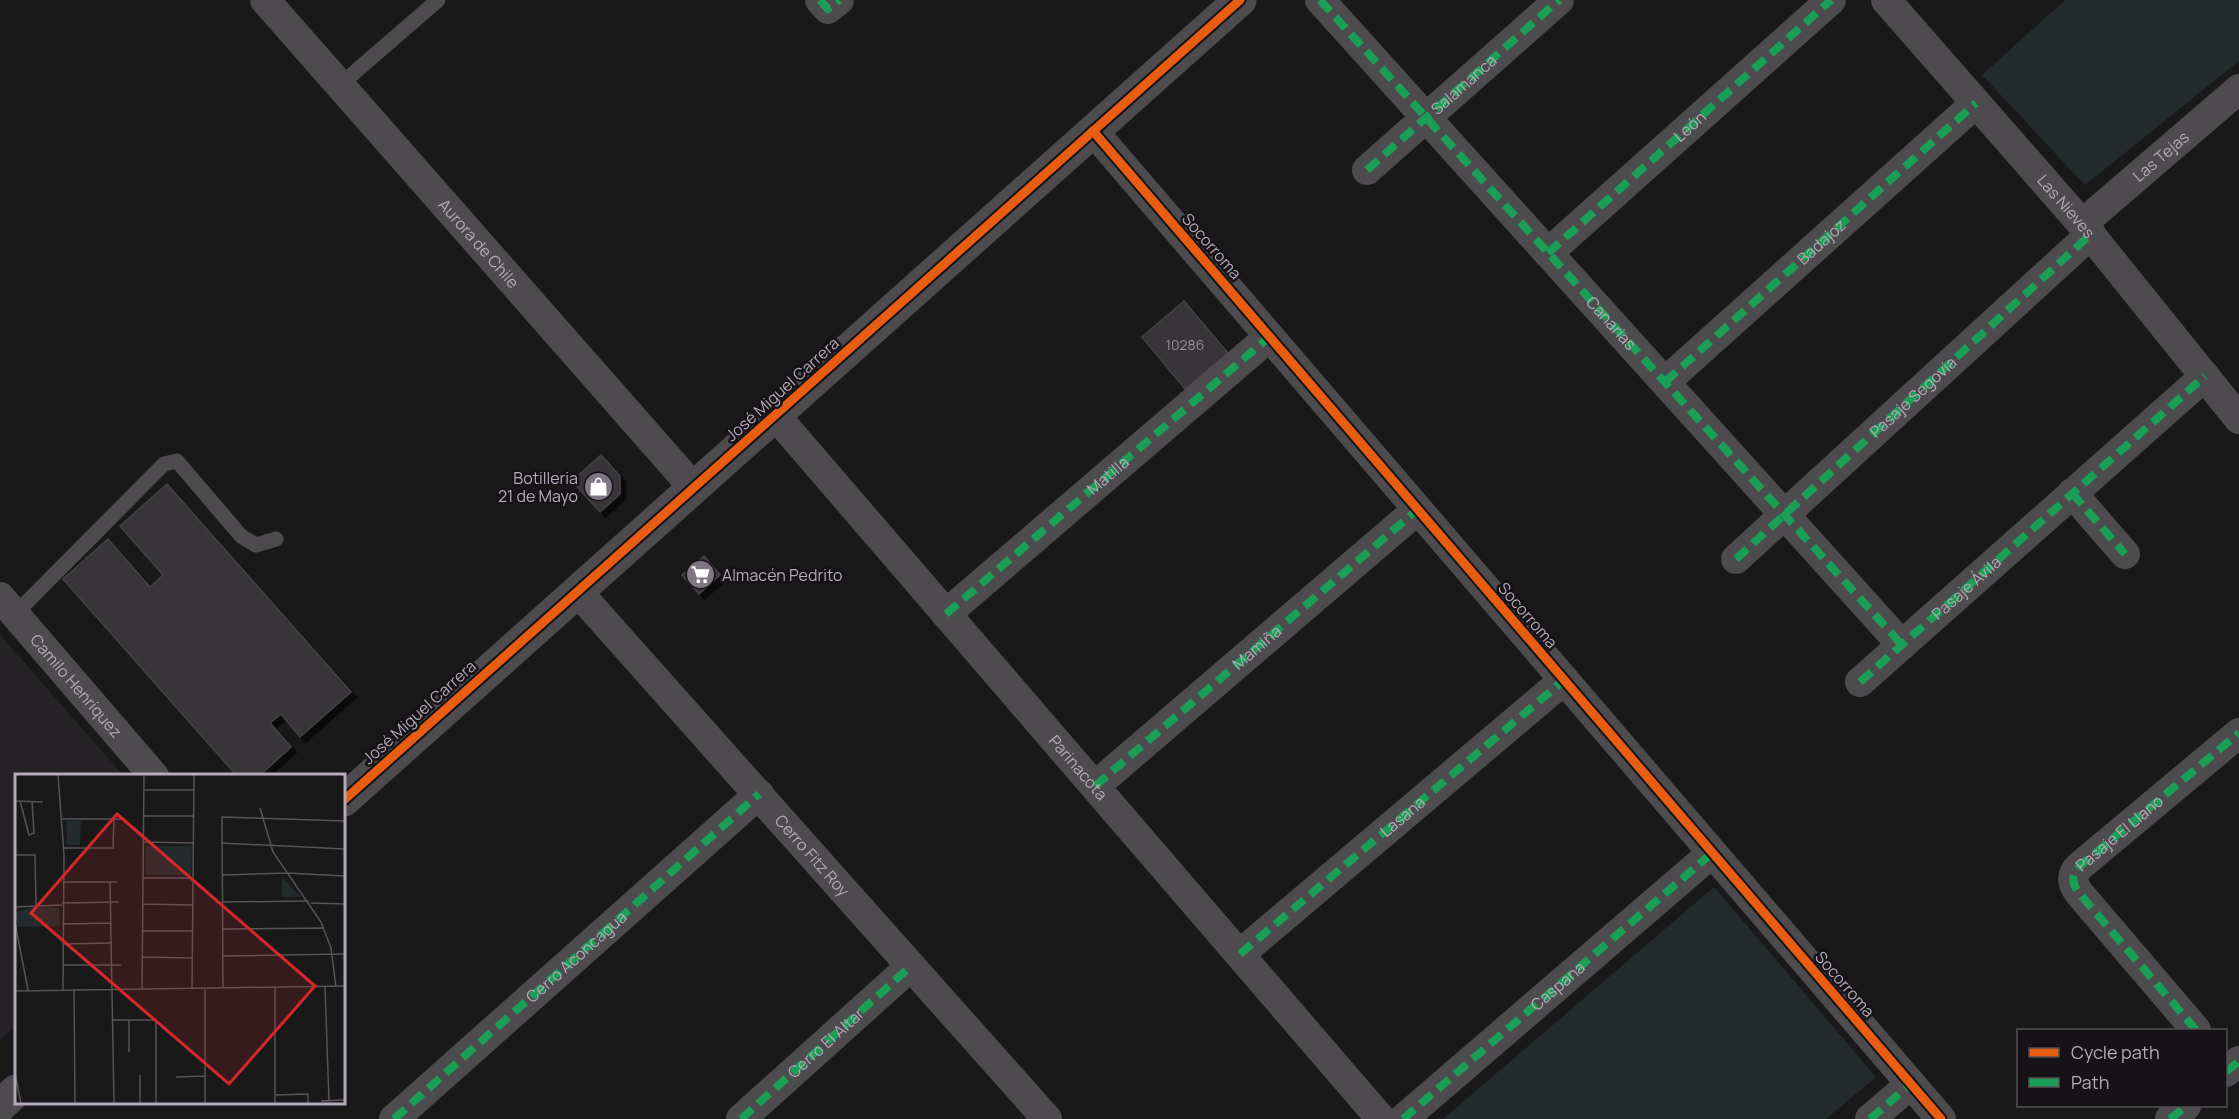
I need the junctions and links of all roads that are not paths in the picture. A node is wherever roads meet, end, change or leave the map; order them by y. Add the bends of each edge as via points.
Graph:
1 (265, 0) edge
2 (438, 0) edge
3 (820, 0) edge
4 (838, 0) edge
5 (1240, 0) edge
6 (1320, 0) edge
7 (1559, 0) edge
8 (1831, 0) edge
9 (1886, 0) edge
10 (340, 85) junction
11 (2239, 89) edge
12 (1976, 103) junction
13 (1426, 118) junction
14 (1093, 131) junction
15 (1367, 170) dead end
16 (2086, 229) junction
17 (1548, 253) junction
18 (1269, 337) junction
19 (2205, 376) junction
20 (1665, 382) junction
21 (775, 415) junction
22 (2239, 418) edge
23 (693, 487) junction
24 (2072, 493) junction
25 (1418, 510) junction
26 (1784, 514) junction
27 (276, 539) dead end
28 (2125, 554) dead end
29 (1736, 559) dead end
30 (578, 591) junction
31 (7, 606) edge
32 (946, 614) junction
33 (1902, 645) junction
34 (1564, 680) junction
35 (1860, 682) dead end
36 (2239, 733) edge
37 (152, 774) edge
38 (1095, 786) junction
39 (759, 794) junction
40 (345, 799) edge
41 (1712, 853) junction
42 (1240, 954) junction
43 (911, 966) junction
44 (2195, 1029) edge
45 (1911, 1084) junction
46 (15, 1092) edge
47 (0, 1106) edge
48 (2185, 1107) edge
49 (394, 1119) edge
50 (741, 1119) edge
51 (1047, 1119) edge
52 (1381, 1119) edge
53 (1403, 1119) edge
54 (1870, 1119) edge
55 (1941, 1119) edge
56 (2170, 1119) edge

1 - 10 street, Aurora de Chile
2 - 10 lane
3 - 4 street via 828,9
5 - 14 street, José Miguel Carrera
6 - 13 street, Canarias
7 - 13 street, Salamanca
8 - 17 street, León
9 - 12 street, Las Nieves
10 - 23 street, Aurora de Chile
11 - 16 street, Las Tejas
12 - 16 street, Las Nieves
12 - 20 street, Badajoz
13 - 15 street, Salamanca
13 - 17 street, Canarias
14 - 18 street, Socorroma
14 - 21 street, José Miguel Carrera
16 - 19 street, Las Nieves
16 - 26 street, Pasaje Segovia
17 - 20 street, Canarias
18 - 25 street, Socorroma
18 - 32 street, Matilla
19 - 22 street, Las Nieves
19 - 24 street, Pasaje Ávila
20 - 26 street, Canarias
21 - 23 street, José Miguel Carrera
21 - 32 street, Parinacota
23 - 30 street, José Miguel Carrera
24 - 28 street
24 - 33 street, Pasaje Ávila
25 - 34 street, Socorroma
25 - 38 street, Mamiña
26 - 29 street, Pasaje Segovia
26 - 33 street, Canarias
27 - 31 lane via 256,545 241,537 177,461 164,464
30 - 39 street, Cerro Fitz Roy
30 - 40 street, José Miguel Carrera
31 - 37 street, Camilo Henríquez
32 - 38 street, Parinacota
33 - 35 street, Pasaje Ávila
34 - 41 street, Socorroma
34 - 42 street, Lasana
36 - 44 street, Pasaje El Llano via 2075,870 2073,877 2079,893
38 - 42 street, Parinacota
39 - 43 street, Cerro Fitz Roy
39 - 49 street, Cerro Aconcagua
41 - 45 street, Socorroma
41 - 53 street, Caspana
42 - 52 street, Parinacota
43 - 50 street, Cerro El Altar
43 - 51 street, Cerro Fitz Roy
45 - 54 street
45 - 55 street, Socorroma
46 - 47 street
48 - 56 street

